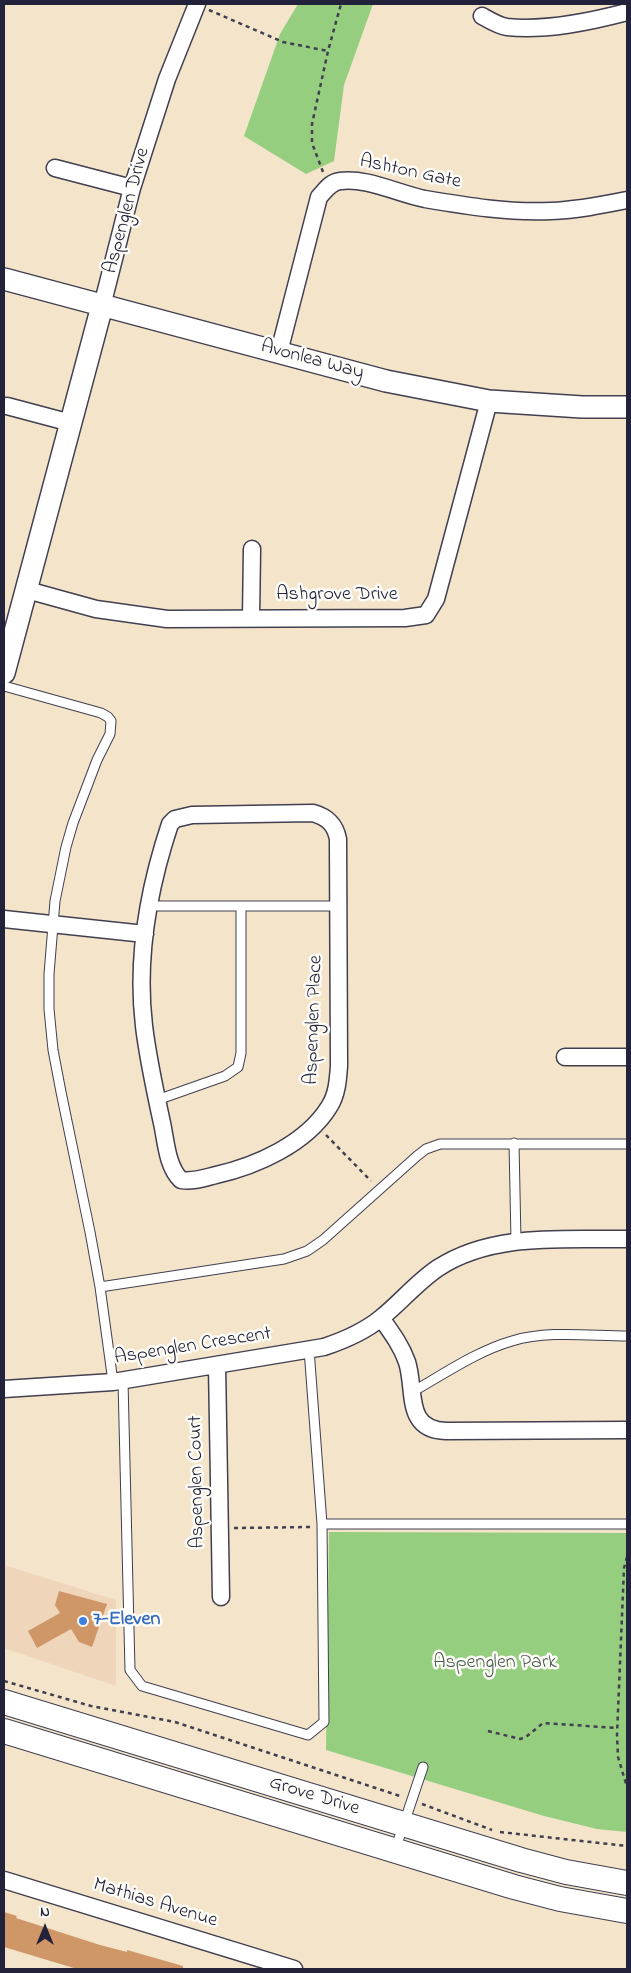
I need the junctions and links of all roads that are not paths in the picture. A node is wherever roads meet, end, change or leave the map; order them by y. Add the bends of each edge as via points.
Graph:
1 (196, 4) edge
2 (627, 12) edge
3 (482, 16) dead end
4 (55, 168) dead end
5 (132, 188) junction
6 (627, 200) edge
7 (4, 279) edge
8 (102, 306) junction
9 (279, 352) junction
10 (489, 401) junction
11 (7, 406) dead end
12 (627, 408) edge
13 (71, 422) junction
14 (252, 549) dead end
15 (27, 590) junction
16 (251, 618) junction
17 (4, 673) edge
18 (4, 686) edge
19 (150, 906) junction
20 (241, 906) junction
21 (338, 906) junction
22 (4, 920) edge
23 (52, 924) junction
24 (145, 934) junction
25 (565, 1057) dead end
26 (627, 1057) edge
27 (157, 1100) junction
28 (514, 1143) junction
29 (627, 1144) edge
30 (627, 1240) edge
31 (516, 1242) junction
32 (100, 1287) junction
33 (381, 1318) junction
34 (627, 1336) edge
35 (309, 1350) junction
36 (217, 1365) junction
37 (118, 1382) junction
38 (4, 1389) edge
39 (412, 1392) junction
40 (627, 1430) edge
41 (322, 1524) junction
42 (627, 1524) edge
43 (221, 1597) dead end
44 (4, 1702) edge
45 (4, 1730) edge
46 (423, 1767) dead end
47 (405, 1824) junction
48 (394, 1851) junction
49 (4, 1880) edge
50 (627, 1883) edge
51 (627, 1911) edge
52 (294, 1969) edge

1 - 5 street, Aspenglen Drive
2 - 3 street via 546,27 505,27
4 - 5 street
5 - 8 street, Aspenglen Drive
6 - 9 street, Ashton Gate via 552,211 504,210 463,206 356,181 338,181 320,197
7 - 8 street, Avonlea Way
8 - 9 street, Avonlea Way
8 - 13 street, Aspenglen Drive
9 - 10 street, Avonlea Way via 386,381
10 - 12 street, Avonlea Way
10 - 16 street, Ashgrove Drive via 436,599 426,615 405,618
11 - 13 street
13 - 15 street, Aspenglen Drive
14 - 16 street
15 - 16 street, Ashgrove Drive via 96,609 145,617
15 - 17 street, Aspenglen Drive
18 - 23 lane via 101,713 111,721 110,734 82,796 68,839
19 - 20 lane
19 - 21 street, Aspenglen Place via 165,838 175,819 192,815 313,813 328,819 337,832
19 - 24 street, Aspenglen Place
20 - 21 lane
20 - 27 lane via 241,1053 238,1067 225,1076
21 - 27 street, Aspenglen Place via 339,1066 335,1095 323,1115 291,1144 263,1160 231,1172 188,1181 181,1180 172,1168
22 - 23 street
23 - 24 street
23 - 32 lane via 49,1009 54,1050
24 - 27 street, Aspenglen Place via 144,1025
25 - 26 street
28 - 29 lane
28 - 31 lane
28 - 32 lane via 433,1146 416,1156 323,1240 296,1256
30 - 31 street, Aspenglen Crescent
31 - 33 street, Aspenglen Crescent via 482,1248 444,1264
32 - 37 lane
33 - 35 street, Aspenglen Crescent via 353,1336
33 - 39 street via 403,1351
34 - 39 lane via 536,1336 511,1341
35 - 36 street, Aspenglen Crescent
35 - 41 lane
36 - 37 street, Aspenglen Crescent
36 - 43 street, Aspenglen Court
37 - 38 street, Aspenglen Crescent
37 - 41 lane via 128,1659 130,1670 142,1686 308,1735 324,1722
39 - 40 street via 416,1414 437,1431
41 - 42 lane
44 - 47 main road, Grove Drive
45 - 48 main road, Grove Drive
46 - 47 lane
47 - 48 lane
47 - 50 main road, Grove Drive via 566,1872
48 - 51 main road, Grove Drive via 560,1899
49 - 52 street, Mathias Avenue

